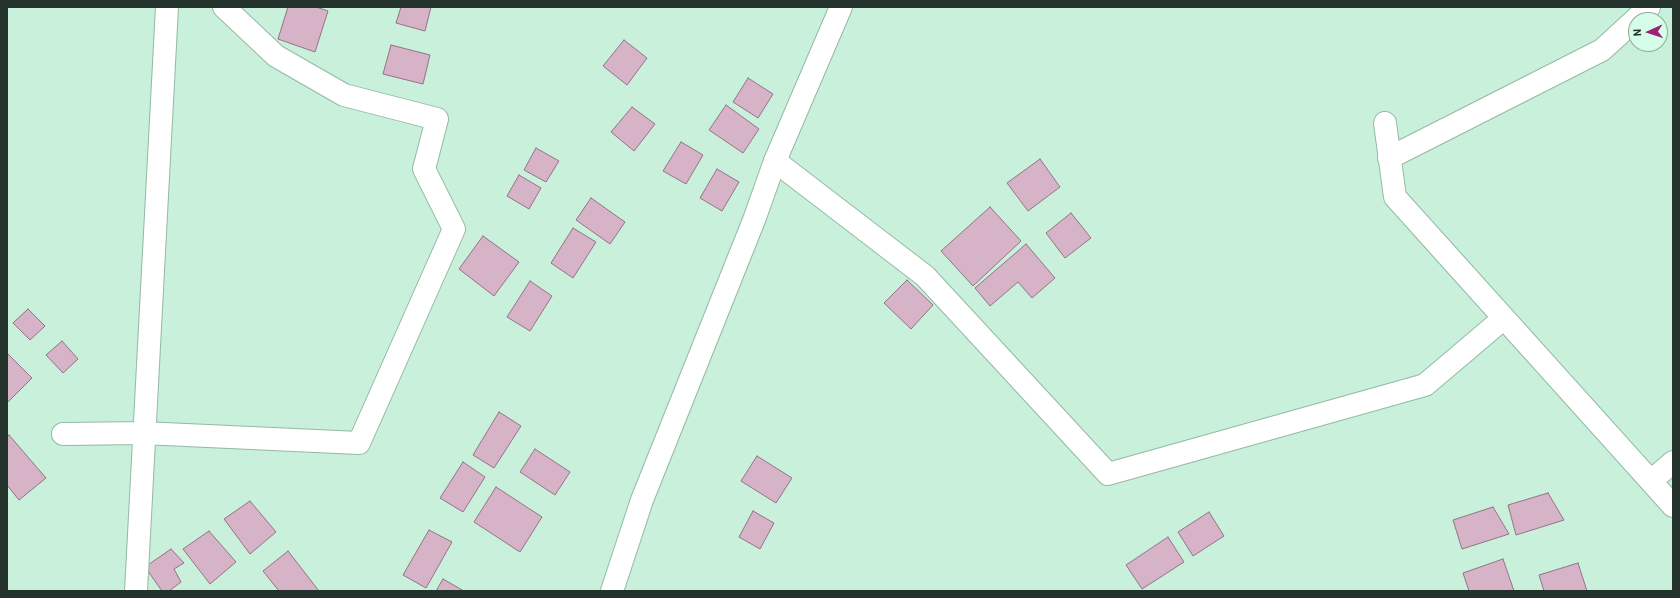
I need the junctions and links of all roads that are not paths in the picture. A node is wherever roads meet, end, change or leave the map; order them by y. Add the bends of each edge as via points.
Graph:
1 (167, 7) edge
2 (224, 7) edge
3 (841, 7) edge
4 (1638, 11) edge
5 (1385, 123) dead end
6 (1390, 158) junction
7 (775, 161) junction
8 (1504, 318) junction
9 (143, 433) junction
10 (63, 434) dead end
11 (1673, 462) edge
12 (1651, 482) junction
13 (1673, 506) edge
14 (136, 591) edge
15 (612, 591) edge

1 - 9 street
2 - 9 street via 276,56 344,95 437,119 424,169 454,229 359,443
3 - 7 street
4 - 6 street via 1602,50
5 - 6 street
6 - 8 street via 1395,197
7 - 8 street via 925,276 1108,474 1425,385
7 - 15 street via 642,500
8 - 12 street
9 - 10 street
9 - 14 street
11 - 12 street
12 - 13 street

